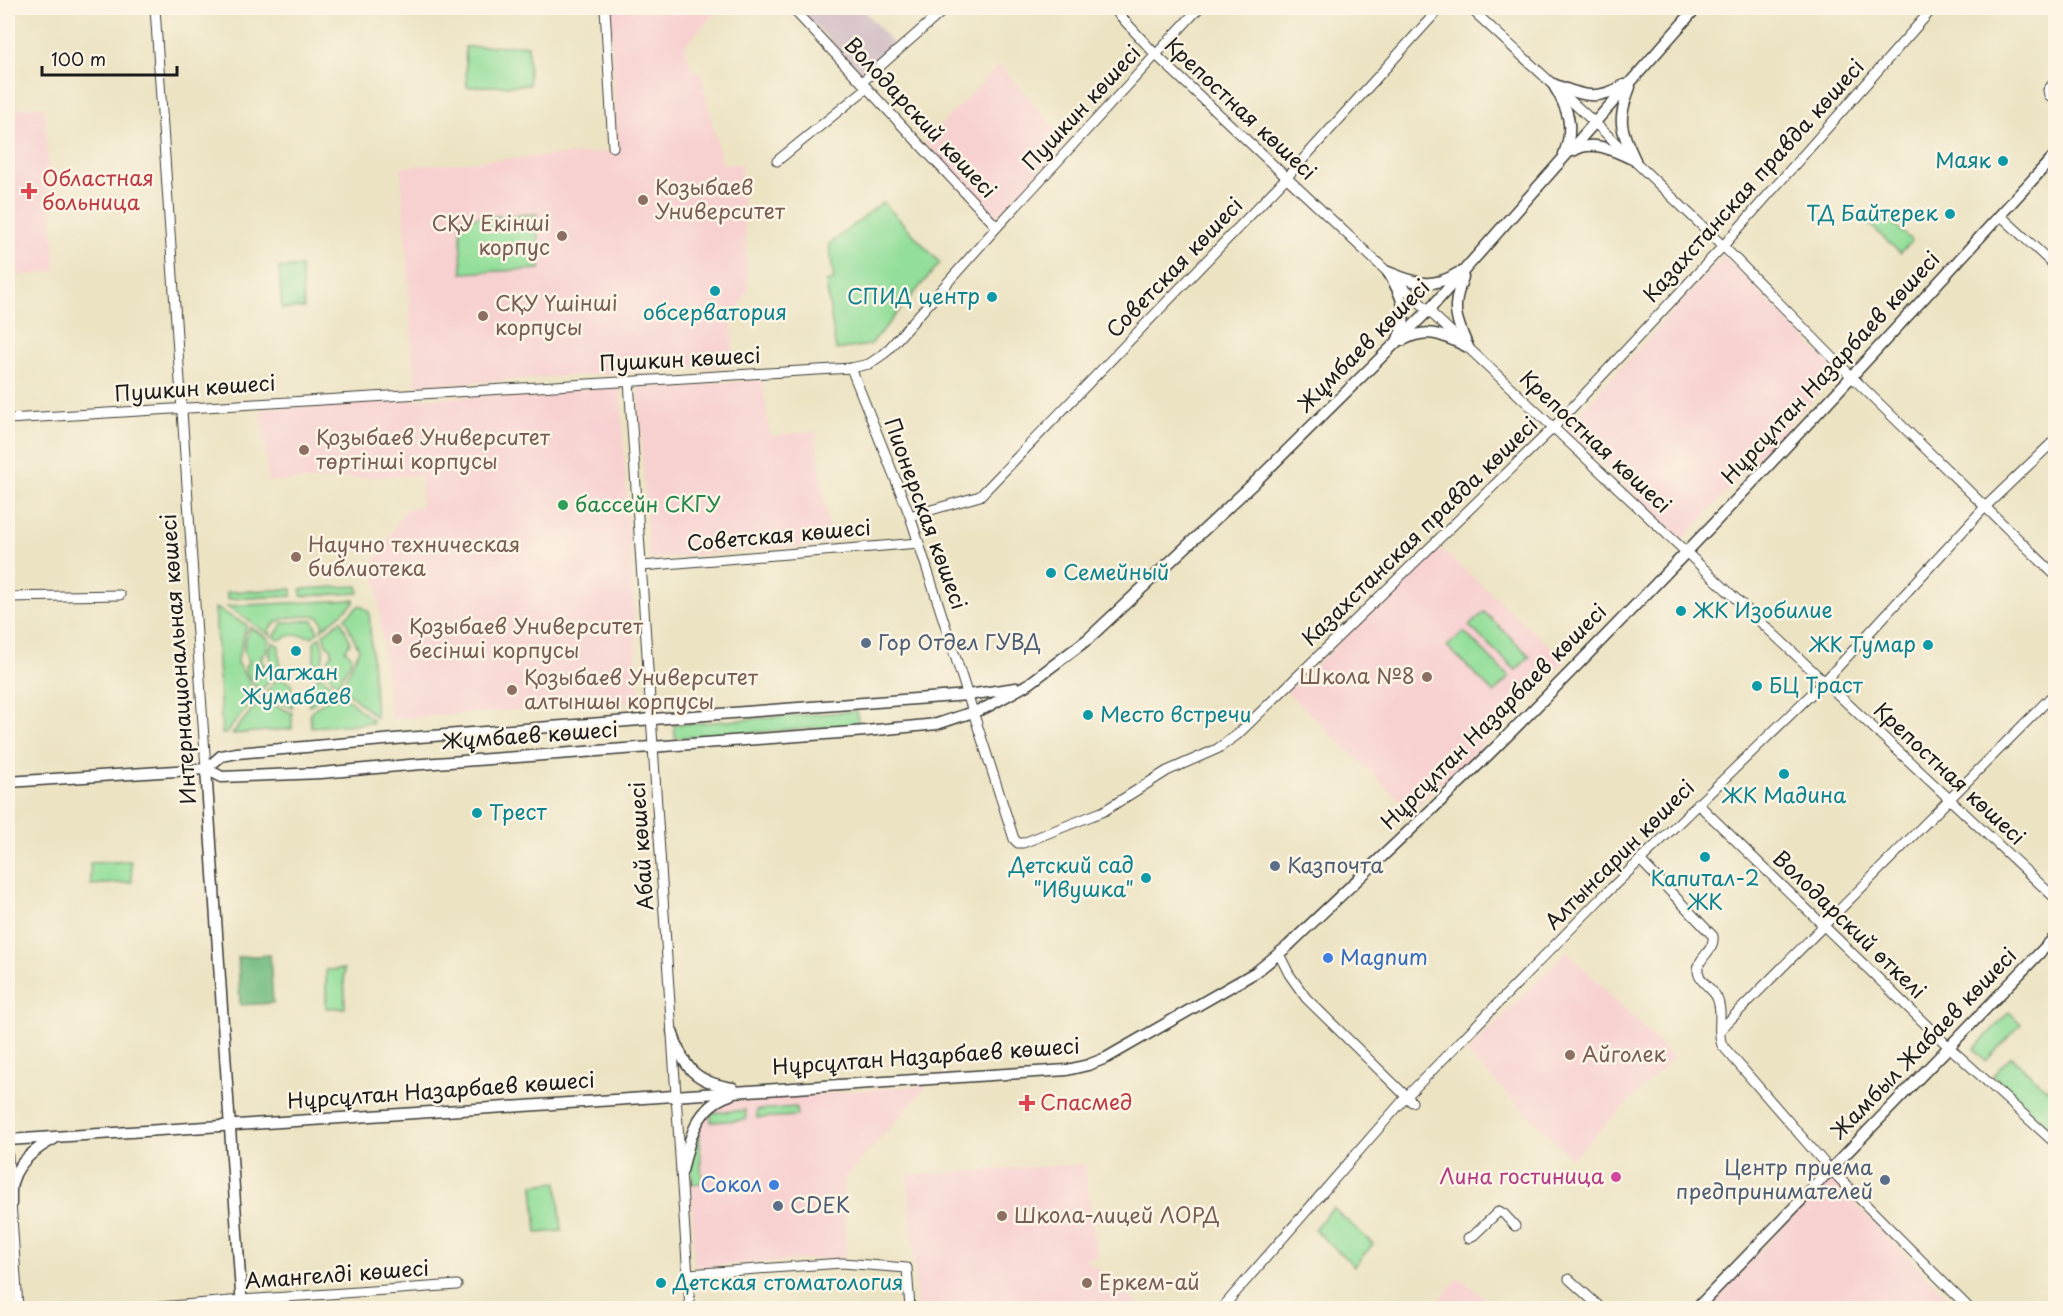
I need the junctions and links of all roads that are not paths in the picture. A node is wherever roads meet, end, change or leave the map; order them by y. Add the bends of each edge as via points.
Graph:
1 (155, 8) edge
2 (605, 8) edge
3 (792, 8) edge
4 (946, 8) edge
5 (1113, 8) edge
6 (1199, 8) edge
7 (1440, 8) edge
8 (1470, 8) edge
9 (1696, 8) edge
10 (1933, 8) edge
11 (1155, 55) junction
12 (1632, 80) junction
13 (2055, 80) edge
14 (1553, 84) junction
15 (864, 85) junction
16 (2055, 101) edge
17 (1595, 123) junction
18 (613, 147) dead end
19 (2055, 154) edge
20 (1562, 160) junction
21 (1635, 160) junction
22 (777, 161) dead end
23 (1286, 178) junction
24 (2000, 215) junction
25 (997, 227) junction
26 (1723, 246) junction
27 (2055, 267) edge
28 (1466, 269) junction
29 (1388, 272) junction
30 (1430, 310) junction
31 (1395, 344) junction
32 (1468, 348) junction
33 (851, 368) junction
34 (1851, 376) junction
35 (629, 381) junction
36 (182, 407) junction
37 (8, 419) edge
38 (1553, 428) junction
39 (2055, 439) edge
40 (1985, 507) junction
41 (910, 516) junction
42 (919, 543) junction
43 (1686, 552) junction
44 (642, 566) junction
45 (2055, 576) edge
46 (120, 595) dead end
47 (8, 597) edge
48 (1824, 682) junction
49 (1030, 684) junction
50 (2055, 692) edge
51 (968, 695) junction
52 (974, 712) junction
53 (652, 719) junction
54 (654, 747) junction
55 (206, 769) junction
56 (8, 782) edge
57 (1949, 799) junction
58 (1697, 803) junction
59 (1018, 843) joint
60 (1640, 860) junction
61 (2055, 899) edge
62 (1824, 926) junction
63 (2055, 936) edge
64 (1279, 954) junction
65 (1720, 1030) junction
66 (672, 1031) junction
67 (1949, 1047) junction
68 (752, 1090) junction
69 (676, 1096) junction
70 (1409, 1099) junction
71 (231, 1125) junction
72 (60, 1137) junction
73 (8, 1140) edge
74 (2055, 1144) edge
75 (8, 1156) edge
76 (1830, 1169) junction
77 (682, 1171) junction
78 (11, 1204) junction
79 (1515, 1226) dead end
80 (1468, 1238) dead end
81 (688, 1274) junction
82 (1569, 1278) dead end
83 (457, 1285) dead end
84 (242, 1304) edge
85 (18, 1308) edge
86 (148, 1308) edge
87 (690, 1308) edge
88 (910, 1308) edge
89 (1222, 1308) edge
90 (1601, 1308) edge
91 (1697, 1308) edge
92 (1969, 1308) edge

1 - 36 street, Интернациональная көшесі
2 - 18 street
3 - 15 street, Володарский көшесі
4 - 15 street
5 - 11 street, Крепостная көшесі
6 - 11 street, Пушкин көшесі
7 - 23 street, Советская көшесі
8 - 14 street
9 - 12 main road, Жұмбаев көшесі
10 - 26 street, Казахстанская правда көшесі
11 - 23 street, Крепостная көшесі
11 - 25 street, Пушкин көшесі
12 - 14 main road via 1597,96
12 - 17 main road, Жұмбаев көшесі
12 - 21 main road via 1621,120
13 - 16 street via 2048,92
14 - 17 street
14 - 20 main road via 1566,104 1571,123
15 - 22 street
15 - 25 street, Володарский көшесі
17 - 20 main road, Жұмбаев көшесі
17 - 21 street
19 - 24 main road, Нұрсұлтан Назарбаев көшесі
20 - 21 main road via 1578,148 1592,145
20 - 28 main road, Жұмбаев көшесі
21 - 26 street
23 - 29 street, Крепостная көшесі
23 - 41 street, Советская көшесі via 980,496
24 - 27 street
24 - 34 main road, Нұрсұлтан Назарбаев көшесі
25 - 33 street, Пушкин көшесі via 885,353 869,364
26 - 34 street
26 - 38 street, Казахстанская правда көшесі
28 - 29 main road via 1431,284
28 - 30 main road, Жұмбаев көшесі
28 - 32 main road via 1454,308
29 - 30 street, Крепостная көшесі
29 - 31 main road via 1405,310
30 - 31 main road, Жұмбаев көшесі
30 - 32 street, Крепостная көшесі
31 - 32 main road via 1427,332
31 - 49 main road, Жұмбаев көшесі via 1255,482 1095,631
32 - 38 street, Крепостная көшесі
33 - 35 street, Пушкин көшесі
33 - 41 street, Пионерская көшесі
34 - 40 street
34 - 43 main road, Нұрсұлтан Назарбаев көшесі
35 - 36 street, Пушкин көшесі
35 - 44 street, Абай көшесі
36 - 37 street, Пушкин көшесі
36 - 55 street, Интернациональная көшесі
38 - 43 street, Крепостная көшесі
38 - 59 street, Казахстанская правда көшесі via 1227,744 1167,771 1104,811
39 - 40 street, Алтынсарин көшесі
40 - 45 street
40 - 48 street, Алтынсарин көшесі
41 - 42 street, Пионерская көшесі
42 - 44 street, Советская көшесі
42 - 51 street, Пионерская көшесі
43 - 48 street, Крепостная көшесі
43 - 64 main road, Нұрсұлтан Назарбаев көшесі via 1484,758
44 - 53 street, Абай көшесі
46 - 47 street
48 - 57 street, Крепостная көшесі
48 - 58 street, Алтынсарин көшесі
49 - 51 main road, Жұмбаев көшесі
49 - 52 main road, Жұмбаев көшесі
50 - 57 street
51 - 52 street, Пионерская көшесі
51 - 53 main road, Жұмбаев көшесі
52 - 54 main road, Жұмбаев көшесі via 937,724
52 - 59 street, Пионерская көшесі
53 - 54 street, Абай көшесі
53 - 55 main road, Жұмбаев көшесі via 237,753 221,756
54 - 55 main road, Жұмбаев көшесі via 251,777 222,777
54 - 66 street, Абай көшесі
55 - 56 main road, Жұмбаев көшесі
55 - 71 main road, Интернациональная көшесі
57 - 61 street, Крепостная көшесі
57 - 62 street
58 - 60 street, Алтынсарин көшесі
58 - 62 street, Володарский өткелі
60 - 65 street via 1713,936 1711,948 1698,970 1718,1001
60 - 70 street, Алтынсарин көшесі
62 - 65 street
62 - 67 street, Володарский өткелі
63 - 67 main road, Жамбыл Жабаев көшесі
64 - 68 main road, Нұрсұлтан Назарбаев көшесі via 1256,972 1106,1058 1080,1067
64 - 70 street via 1306,998
65 - 76 street via 1722,1045
66 - 68 main road via 679,1055 692,1072 719,1085
66 - 69 street, Абай көшесі
67 - 74 street, Володарский өткелі
67 - 76 main road, Жамбыл Жабаев көшесі
68 - 69 main road, Нұрсұлтан Назарбаев көшесі
68 - 77 main road via 726,1096 704,1112 689,1142
69 - 71 main road, Нұрсұлтан Назарбаев көшесі
69 - 77 street, Абай көшесі
70 - 89 street, Алтынсарин көшесі
71 - 72 main road, Нұрсұлтан Назарбаев көшесі
71 - 84 main road, Интернациональная көшесі
72 - 73 main road, Нұрсұлтан Назарбаев көшесі
72 - 78 main road via 39,1148 18,1169 12,1182
75 - 78 street
76 - 91 main road, Жамбыл Жабаев көшесі
76 - 92 street
77 - 81 street, Абай көшесі
78 - 85 street
79 - 80 street via 1499,1211
81 - 87 street, Абай көшесі
81 - 88 street via 842,1263 907,1268
82 - 90 street
83 - 84 street, Амангелді көшесі
84 - 86 street, Амангелді көшесі

